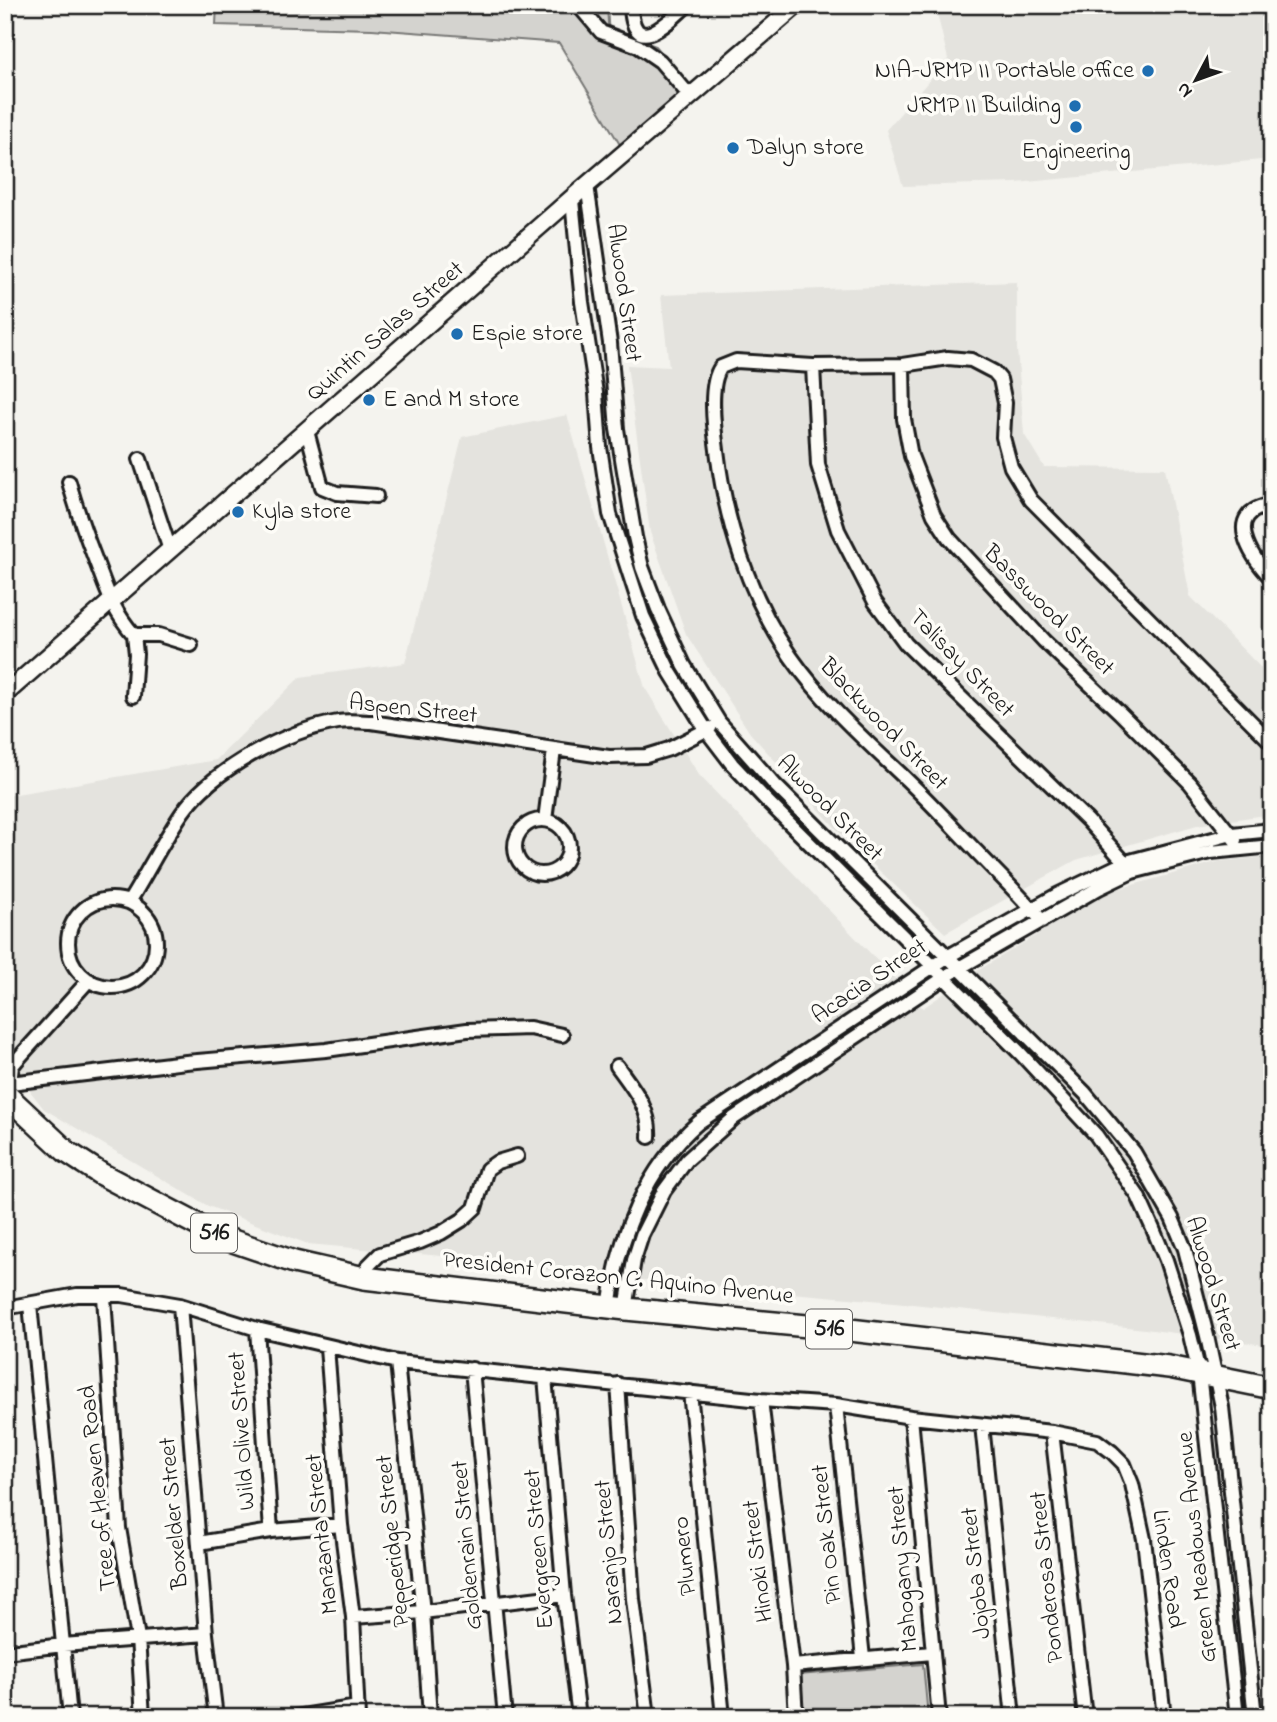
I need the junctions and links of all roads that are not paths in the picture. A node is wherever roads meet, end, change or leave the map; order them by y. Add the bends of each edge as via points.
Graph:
1 (578, 5) edge
2 (631, 5) edge
3 (687, 5) edge
4 (797, 5) edge
5 (690, 96) junction
6 (587, 185) junction
7 (572, 200) junction
8 (604, 300) junction
9 (582, 302) junction
10 (903, 365) junction
11 (813, 366) junction
12 (307, 431) junction
13 (140, 459) dead end
14 (69, 482) dead end
15 (376, 496) dead end
16 (1272, 505) edge
17 (170, 550) junction
18 (1272, 579) edge
19 (110, 602) junction
20 (134, 635) junction
21 (191, 645) dead end
22 (5, 694) edge
23 (133, 696) dead end
24 (719, 722) junction
25 (706, 730) junction
26 (1272, 743) edge
27 (555, 750) junction
28 (545, 820) junction
29 (1272, 830) edge
30 (1232, 834) junction
31 (1272, 846) edge
32 (1239, 850) junction
33 (1129, 867) junction
34 (130, 902) junction
35 (1031, 908) junction
36 (1042, 921) junction
37 (947, 957) junction
38 (934, 966) junction
39 (959, 968) junction
40 (945, 977) junction
41 (89, 980) junction
42 (562, 1035) dead end
43 (617, 1066) dead end
44 (7, 1088) edge
45 (649, 1137) dead end
46 (517, 1156) dead end
47 (363, 1278) junction
48 (104, 1296) junction
49 (30, 1304) junction
50 (180, 1306) junction
51 (5, 1308) edge
52 (617, 1308) junction
53 (257, 1329) junction
54 (327, 1347) junction
55 (397, 1362) junction
56 (472, 1369) junction
57 (1208, 1375) junction
58 (545, 1377) junction
59 (618, 1384) junction
60 (1272, 1388) edge
61 (690, 1392) junction
62 (761, 1400) junction
63 (836, 1405) junction
64 (911, 1417) junction
65 (982, 1425) junction
66 (1052, 1432) junction
67 (341, 1525) junction
68 (271, 1531) junction
69 (199, 1543) junction
70 (564, 1595) junction
71 (494, 1602) junction
72 (423, 1612) junction
73 (354, 1616) junction
74 (206, 1634) junction
75 (138, 1638) junction
76 (63, 1645) junction
77 (5, 1652) edge
78 (932, 1653) junction
79 (863, 1658) junction
80 (793, 1666) junction
81 (358, 1712) edge
82 (70, 1717) edge
83 (143, 1717) edge
84 (216, 1717) edge
85 (296, 1717) edge
86 (430, 1717) edge
87 (505, 1717) edge
88 (579, 1717) edge
89 (648, 1717) edge
90 (723, 1717) edge
91 (796, 1717) edge
92 (939, 1717) edge
93 (1013, 1717) edge
94 (1085, 1717) edge
95 (1164, 1717) edge
96 (1237, 1717) edge
97 (1255, 1717) edge

1 - 5 street via 601,32 638,46 660,61
2 - 3 street via 635,29 649,34 663,29
4 - 5 main road, Quintin Salas Street
5 - 6 main road, Quintin Salas Street
6 - 7 main road, Quintin Salas Street
6 - 8 street, Alwood Street
7 - 9 street, Alwood Street
7 - 12 main road, Quintin Salas Street
8 - 9 street
8 - 24 street, Alwood Street via 617,429 642,567 684,665
9 - 25 street, Alwood Street via 610,514 643,616
10 - 11 street
10 - 26 street via 971,359 994,372 1004,391 1003,437 1011,467 1031,500
10 - 30 street, Basswood Street via 904,419 911,456 934,516 949,538 1044,641 1190,783
11 - 33 street, Talisay Street via 818,465 838,530 875,601 906,644 1087,820
11 - 35 street, Blackwood Street via 736,361 721,367 715,379 714,430 720,480 744,565 771,624 826,701
12 - 15 street via 323,487 337,493
12 - 17 main road, Quintin Salas Street
13 - 17 street
14 - 19 street
16 - 18 street via 1250,513 1244,533 1248,550
17 - 19 main road, Quintin Salas Street
19 - 20 street
19 - 22 main road, Quintin Salas Street
20 - 21 street via 159,635
20 - 23 street
24 - 25 street, Aspen Street
24 - 37 street, Alwood Street via 775,785
25 - 27 street, Aspen Street via 646,756
25 - 38 street, Alwood Street via 767,801
27 - 28 street
27 - 34 street, Aspen Street via 370,722 309,729 248,757 199,793
28 - 28 street via 528,823 514,843 517,860 540,875 558,870 568,855 562,828
29 - 30 street, Acacia Street
30 - 32 street, Basswood Street
30 - 33 street, Acacia Street
31 - 32 street, Acacia Street
32 - 33 street, Acacia Street
33 - 35 street, Acacia Street
33 - 36 street, Acacia Street
34 - 41 street via 104,899 91,904 73,922 69,934 72,960
34 - 41 street via 141,909 155,931 154,957 148,969 139,978 114,987
35 - 36 street, Blackwood Street
35 - 37 street, Acacia Street
36 - 39 street, Acacia Street
37 - 38 street, Acacia Street
37 - 39 street, Alwood Street
38 - 40 street, Alwood Street
38 - 52 street, Acacia Street via 685,1135 660,1166 627,1229 614,1270
39 - 40 street, Acacia Street
39 - 57 street, Alwood Street via 1085,1093 1134,1152 1172,1217 1185,1250
40 - 52 street, Acacia Street via 734,1118 700,1146 676,1174 647,1224
40 - 57 street, Alwood Street via 1070,1105 1117,1163 1138,1196 1166,1260
41 - 44 street via 20,1055
42 - 44 street via 530,1028 467,1030
43 - 45 street via 646,1111
44 - 47 highway, President Corazon C. Aquino Avenue / 516 via 67,1152 161,1207 258,1250
46 - 47 street via 487,1169 475,1208 462,1220 420,1242 380,1254
47 - 52 highway, President Corazon C. Aquino Avenue / 516
48 - 49 street via 77,1295
48 - 50 street
48 - 75 street, Tree of Heaven Road via 119,1528
49 - 51 street
49 - 76 street
50 - 53 street
50 - 69 street, Boxelder Street
52 - 57 highway, President Corazon C. Aquino Avenue / 516 via 1169,1367
53 - 54 street
53 - 68 street, Wild Olive Street
54 - 55 street
54 - 67 street, Manzanta Street
55 - 56 street
55 - 72 street, Pepperidge Street
56 - 58 street
56 - 71 street, Goldenrain Street
57 - 60 highway, President Corazon C. Aquino Avenue / 516
57 - 96 street, Green Meadows Avenue
57 - 97 street, Green Meadows Avenue via 1224,1418
58 - 59 street
58 - 70 street, Evergreen Street
59 - 61 street
59 - 89 street, Naranjo Street via 633,1599
61 - 62 street
61 - 90 street, Plumero
62 - 63 street
62 - 80 street, Hinoki Street
63 - 64 street
63 - 79 street, Pin Oak Street
64 - 65 street
64 - 78 street, Mahogany Street
65 - 66 street
65 - 93 street, Jojoba Street
66 - 94 street, Ponderosa Street
66 - 95 street, Linden Road via 1097,1441 1124,1464 1132,1484 1144,1539
67 - 68 street
67 - 73 street, Manzanta Street
68 - 69 street
69 - 74 street, Boxelder Street
70 - 71 street
70 - 88 street, Evergreen Street
71 - 72 street
71 - 87 street, Goldenrain Street
72 - 73 street
72 - 86 street, Pepperidge Street
73 - 81 street, Manzanta Street
74 - 75 street
74 - 84 street, Boxelder Street
75 - 76 street
75 - 83 street, Tree of Heaven Road
76 - 77 street
76 - 82 street
78 - 79 street
78 - 92 street, Mahogany Street
79 - 80 street
80 - 91 street, Hinoki Street
81 - 85 street

